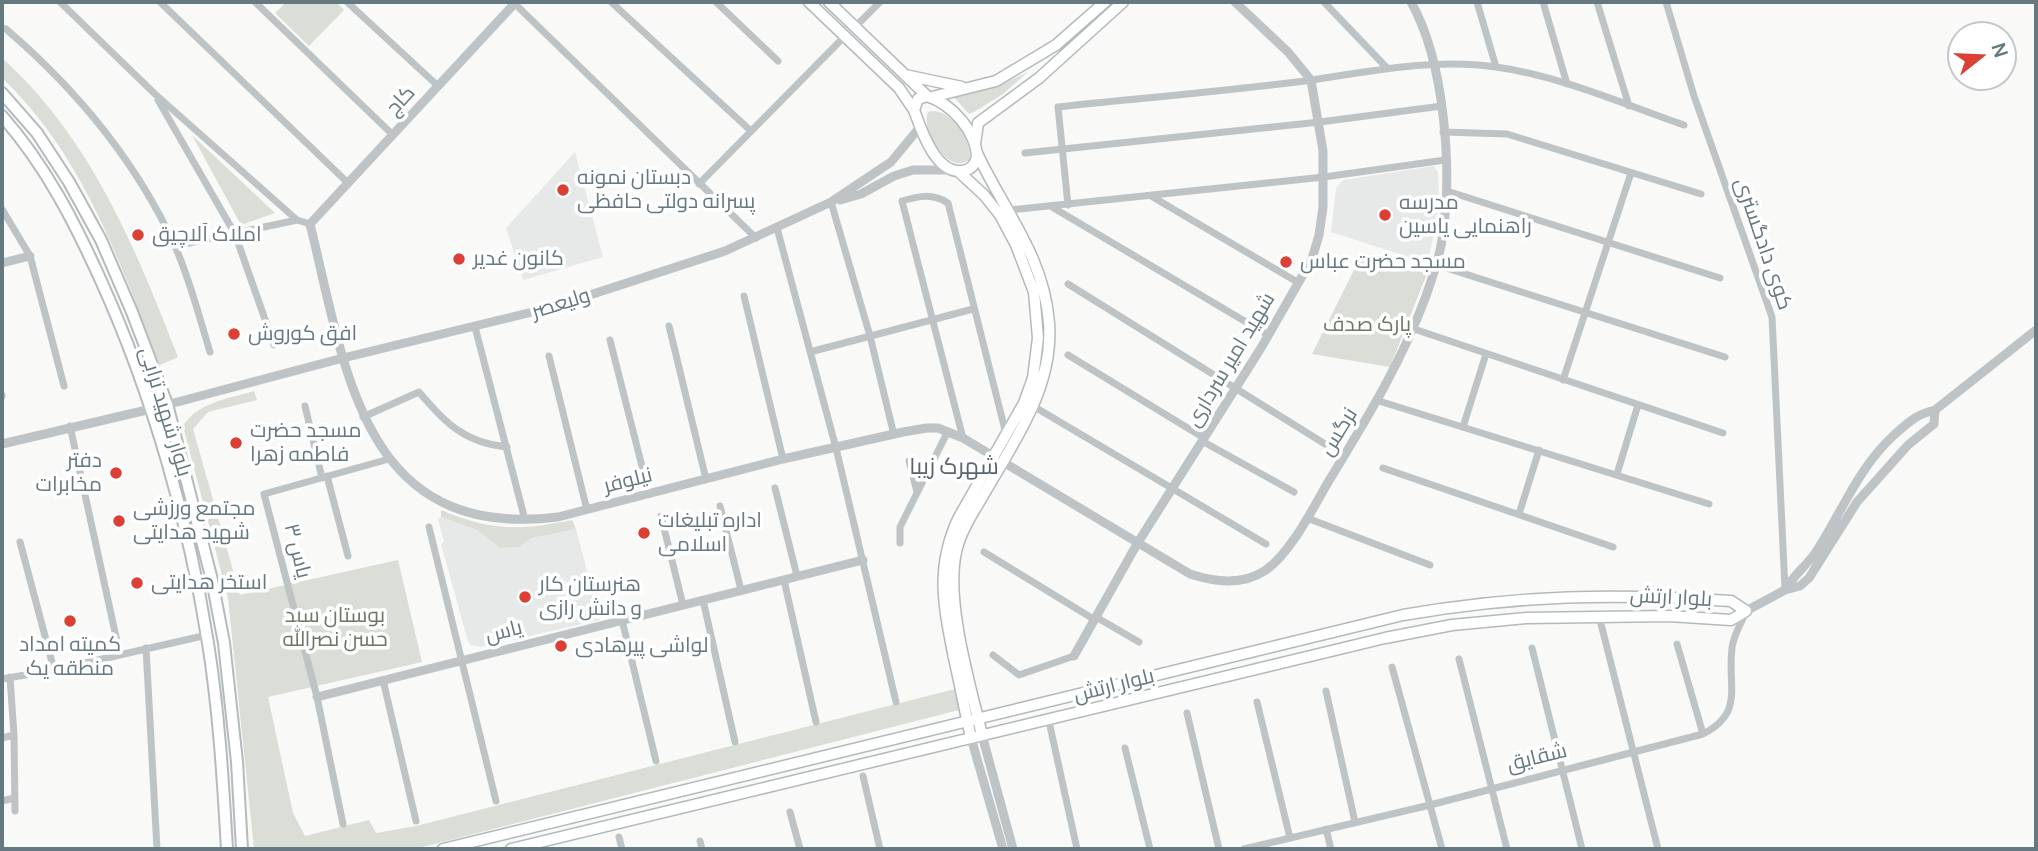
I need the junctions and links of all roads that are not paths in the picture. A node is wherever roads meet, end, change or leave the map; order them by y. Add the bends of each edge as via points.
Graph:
1 (60, 2) edge
2 (160, 2) edge
3 (255, 2) edge
4 (347, 2) edge
5 (514, 2) edge
6 (611, 2) edge
7 (716, 2) edge
8 (810, 2) edge
9 (829, 2) edge
10 (880, 2) edge
11 (1105, 2) edge
12 (1123, 2) edge
13 (1236, 2) edge
14 (1324, 2) edge
15 (1411, 2) edge
16 (1477, 2) edge
17 (1543, 2) edge
18 (1597, 2) edge
19 (1666, 2) edge
20 (855, 27) junction
21 (2, 28) edge
22 (845, 36) junction
23 (778, 61) dead end
24 (1435, 65) junction
25 (1496, 66) junction
26 (1388, 68) junction
27 (905, 75) junction
28 (1311, 80) junction
29 (1567, 85) junction
30 (438, 86) junction
31 (966, 88) junction
32 (2, 93) edge
33 (155, 94) junction
34 (930, 97) junction
35 (1442, 106) junction
36 (1629, 106) junction
37 (914, 110) junction
38 (2, 116) edge
39 (1320, 122) junction
40 (1684, 125) dead end
41 (920, 127) junction
42 (751, 131) junction
43 (1443, 132) junction
44 (393, 135) junction
45 (976, 148) junction
46 (1062, 150) junction
47 (1025, 153) dead end
48 (1445, 160) junction
49 (956, 171) junction
50 (1631, 173) junction
51 (1324, 177) junction
52 (348, 183) junction
53 (699, 184) junction
54 (1447, 191) junction
55 (1701, 194) dead end
56 (1151, 196) junction
57 (831, 202) junction
58 (1068, 205) junction
59 (1052, 206) junction
60 (2, 209) edge
61 (1005, 212) junction
62 (297, 220) junction
63 (310, 224) junction
64 (777, 228) junction
65 (235, 234) junction
66 (756, 238) junction
67 (1609, 242) junction
68 (175, 246) junction
69 (30, 256) junction
70 (2, 263) edge
71 (1437, 265) junction
72 (1720, 278) dead end
73 (1298, 283) junction
74 (1068, 284) dead end
75 (744, 296) dead end
76 (974, 309) junction
77 (1585, 312) junction
78 (933, 320) junction
79 (669, 326) dead end
80 (474, 327) junction
81 (1414, 329) junction
82 (2036, 330) edge
83 (1268, 335) junction
84 (870, 336) junction
85 (610, 340) dead end
86 (274, 345) dead end
87 (210, 352) dead end
88 (810, 352) junction
89 (1486, 354) junction
90 (1068, 355) dead end
91 (549, 356) dead end
92 (1725, 357) dead end
93 (343, 358) junction
94 (1563, 380) junction
95 (64, 386) dead end
96 (1236, 387) junction
97 (1378, 401) junction
98 (167, 404) junction
99 (1638, 405) junction
100 (304, 406) dead end
101 (1033, 406) junction
102 (151, 409) junction
103 (1935, 410) junction
104 (363, 417) junction
105 (70, 426) junction
106 (1463, 427) junction
107 (948, 432) junction
108 (1723, 433) dead end
109 (1006, 434) junction
110 (894, 435) junction
111 (962, 438) junction
112 (1203, 439) junction
113 (2, 444) edge
114 (1325, 444) dead end
115 (507, 447) junction
116 (836, 448) junction
117 (1539, 450) junction
118 (389, 459) junction
119 (783, 459) junction
120 (997, 460) junction
121 (909, 461) dead end
122 (1383, 468) dead end
123 (1617, 474) junction
124 (324, 477) junction
125 (706, 479) junction
126 (775, 488) dead end
127 (1172, 489) junction
128 (917, 492) junction
129 (1294, 492) dead end
130 (649, 494) junction
131 (1709, 504) dead end
132 (720, 506) dead end
133 (587, 510) junction
134 (1519, 514) junction
135 (662, 516) dead end
136 (1307, 518) junction
137 (525, 521) junction
138 (429, 527) dead end
139 (20, 542) dead end
140 (900, 543) dead end
141 (1138, 544) junction
142 (1266, 544) dead end
143 (1613, 547) dead end
144 (984, 552) dead end
145 (348, 556) dead end
146 (863, 560) junction
147 (1430, 565) dead end
148 (797, 576) junction
149 (784, 580) junction
150 (741, 590) junction
151 (1785, 590) junction
152 (703, 600) junction
153 (683, 605) junction
154 (1746, 611) junction
155 (1599, 616) junction
156 (1095, 618) junction
157 (622, 620) junction
158 (207, 635) junction
159 (1139, 642) dead end
160 (1677, 644) dead end
161 (146, 648) junction
162 (1532, 648) dead end
163 (120, 655) junction
164 (993, 655) dead end
165 (1074, 656) joint
166 (1460, 659) dead end
167 (463, 660) junction
168 (1392, 667) dead end
169 (54, 670) junction
170 (6, 678) edge
171 (383, 680) junction
172 (1326, 691) dead end
173 (317, 697) junction
174 (896, 702) dead end
175 (1257, 702) dead end
176 (1186, 713) dead end
177 (973, 721) junction
178 (816, 722) dead end
179 (1050, 726) dead end
180 (1703, 734) junction
181 (14, 735) junction
182 (977, 736) junction
183 (2, 738) edge
184 (735, 742) dead end
185 (1125, 748) dead end
186 (1635, 752) junction
187 (656, 761) dead end
188 (1563, 770) junction
189 (863, 776) dead end
190 (1492, 788) junction
191 (15, 798) junction
192 (2, 801) edge
193 (496, 801) dead end
194 (1430, 805) junction
195 (610, 810) junction
196 (15, 811) dead end
197 (790, 812) dead end
198 (416, 821) dead end
199 (1355, 822) junction
200 (343, 824) dead end
201 (614, 825) junction
202 (1326, 829) junction
203 (619, 837) dead end
204 (1290, 838) junction
205 (700, 841) dead end
206 (1263, 847) edge
207 (157, 849) edge
208 (227, 849) edge
209 (242, 849) edge
210 (443, 849) edge
211 (511, 849) edge
212 (622, 849) edge
213 (702, 849) edge
214 (800, 849) edge
215 (880, 849) edge
216 (1003, 849) edge
217 (1013, 849) edge
218 (1077, 849) edge
219 (1150, 849) edge
220 (1219, 849) edge
221 (1244, 849) edge
222 (1331, 849) edge
223 (1442, 849) edge
224 (1507, 849) edge
225 (1582, 849) edge
226 (1658, 849) edge

1 - 33 street
2 - 52 street
3 - 44 street
4 - 30 street
5 - 30 street, کاج
5 - 53 street
6 - 42 street
7 - 23 street
8 - 22 main road
9 - 20 main road
10 - 20 street
11 - 31 main road via 1029,62 996,81
12 - 45 main road via 1039,78 978,123
13 - 28 street, شهید امیر سرداری
14 - 26 street
15 - 24 street, نرگس
16 - 25 street
17 - 29 street
18 - 36 street
19 - 151 street, کوی دادگستری via 1772,317
20 - 27 main road
21 - 68 street via 40,58 106,131 147,191
22 - 37 main road via 899,88
22 - 42 street
24 - 25 street
24 - 26 street
24 - 35 street, نرگس
25 - 29 street
26 - 28 street
27 - 31 main road
27 - 34 main road
28 - 39 street, شهید امیر سرداری
28 - 46 street via 1058,107
29 - 36 street
30 - 44 street, کاج
31 - 34 main road
32 - 98 main road, بلوار شهید ترابی via 37,132 101,240
33 - 62 street
33 - 65 street
34 - 37 main road via 918,99
34 - 45 main road via 962,121
35 - 39 street
35 - 43 street, نرگس
36 - 40 street
37 - 41 main road
38 - 102 main road, بلوار شهید ترابی via 56,189 83,242 118,318
39 - 46 street
39 - 51 street, شهید امیر سرداری
41 - 49 main road via 936,156
41 - 57 street, ولیعصر via 891,162
42 - 53 street
43 - 48 street, نرگس
43 - 50 street via 1507,134
44 - 52 street, کاج
45 - 49 main road via 973,165
45 - 61 main road
46 - 47 street
46 - 58 street
48 - 51 street
48 - 54 street, نرگس
49 - 57 street via 913,170
49 - 61 main road
50 - 55 street
50 - 67 street
51 - 56 street
51 - 73 street, شهید امیر سرداری via 1319,235
52 - 63 street, کاج
53 - 66 street
54 - 67 street
54 - 71 street, نرگس
56 - 58 street
56 - 73 street
57 - 64 street, ولیعصر
57 - 84 street
58 - 59 street
59 - 61 street
59 - 83 street
60 - 69 street
61 - 101 main road via 1041,281 1049,325 1046,370
61 - 109 main road via 1034,292 1038,323 1033,378
62 - 63 street
62 - 65 street
63 - 93 street
64 - 66 street, ولیعصر
64 - 88 street
65 - 68 street
65 - 86 street
66 - 80 street, ولیعصر via 552,307
67 - 72 street
67 - 77 street
68 - 87 street
69 - 70 street
69 - 95 street
71 - 77 street
71 - 81 street, نرگس
73 - 83 street, شهید امیر سرداری
74 - 96 street
75 - 119 street
76 - 78 street
76 - 78 street via 948,203 926,195 902,201
76 - 109 street
77 - 92 street
77 - 94 street
78 - 84 street
78 - 111 street
79 - 125 street
80 - 93 street, ولیعصر
80 - 115 street
81 - 89 street
81 - 97 street, نرگس
82 - 103 street
83 - 96 street, شهید امیر سرداری
84 - 88 street
84 - 110 street
85 - 130 street
88 - 116 street
89 - 94 street
89 - 106 street
90 - 112 street
91 - 133 street
93 - 98 street, ولیعصر
93 - 104 street, نیلوفر
94 - 99 street
96 - 112 street, شهید امیر سرداری
96 - 114 street
97 - 106 street
97 - 136 street, نرگس
98 - 102 street, ولیعصر
98 - 209 main road, بلوار شهید ترابی via 212,580 223,643
99 - 108 street
99 - 123 street
100 - 124 street
101 - 120 main road
101 - 127 street
102 - 105 street, ولیعصر
102 - 158 main road, بلوار شهید ترابی
103 - 151 street via 1918,415 1879,449 1812,558
103 - 151 street via 1934,424 1908,445 1857,502 1809,578
104 - 115 street via 419,392 451,426 472,440
104 - 118 street, نیلوفر
105 - 113 street, ولیعصر
105 - 163 street
106 - 117 street
107 - 110 street, نیلوفر via 927,428
107 - 111 street, نیلوفر
107 - 128 street
109 - 120 main road
110 - 116 street, نیلوفر
111 - 120 street, نیلوفر
112 - 127 street, شهید امیر سرداری
112 - 129 street
115 - 137 street
116 - 119 street, نیلوفر
116 - 146 street
117 - 123 street
117 - 134 street
118 - 124 street, یاس ۳
118 - 137 street, نیلوفر via 434,498 485,517
119 - 125 street, نیلوفر
120 - 141 street, نرگس
120 - 177 main road via 959,542 953,578
121 - 128 street
122 - 134 street
123 - 131 street
124 - 145 street
124 - 173 street, یاس ۳ via 264,494
125 - 130 street, نیلوفر
126 - 148 street
127 - 141 street, شهید امیر سرداری
127 - 142 street
128 - 140 street via 900,527
130 - 133 street, نیلوفر
132 - 150 street
133 - 137 street, نیلوفر
134 - 143 street
135 - 153 street
136 - 141 street, نرگس via 1267,569 1234,582 1190,574
136 - 147 street
138 - 167 street
139 - 169 street
141 - 156 street, شهید امیر سرداری
144 - 156 street
146 - 148 street, یاس
146 - 174 street
148 - 149 street, یاس
149 - 150 street, یاس
149 - 178 street
150 - 152 street, یاس
151 - 154 street
152 - 153 street, یاس
152 - 184 street
153 - 157 street, یاس
154 - 155 main road, بلوار ارتش via 1731,620
154 - 177 main road, بلوار ارتش via 1731,601 1617,595 1446,607
154 - 180 street, شقایق via 1732,644 1732,696 1727,715 1719,726
155 - 182 main road, بلوار ارتش via 1452,625
155 - 186 street
156 - 159 street
156 - 165 street, شهید امیر سرداری
157 - 167 street, یاس
157 - 187 street
158 - 161 street
158 - 208 main road, بلوار شهید ترابی
160 - 180 street
161 - 163 street
161 - 207 street
162 - 188 street
163 - 169 street
164 - 165 street via 1019,675
166 - 190 street
167 - 171 street, یاس
167 - 193 street
168 - 194 street
169 - 170 street
170 - 181 street
171 - 173 street, یاس
171 - 198 street
172 - 199 street
173 - 200 street, یاس ۳
175 - 204 street
176 - 220 street
177 - 182 main road
177 - 195 main road, بلوار ارتش
179 - 218 street
180 - 186 street, شقایق
181 - 183 street
181 - 191 street
182 - 201 main road, بلوار ارتش
182 - 216 street
182 - 217 street
185 - 219 street
186 - 188 street, شقایق
186 - 226 street
188 - 190 street, شقایق
188 - 225 street
189 - 215 street
190 - 194 street, شقایق
190 - 224 street
191 - 192 street
191 - 196 street
194 - 199 street, شقایق
194 - 223 street
195 - 201 main road
195 - 210 main road, بلوار ارتش
197 - 214 street
199 - 202 street, شقایق
201 - 211 main road, بلوار ارتش
202 - 204 street, شقایق
202 - 222 street
203 - 212 street
204 - 206 street, شقایق
205 - 213 street
206 - 221 street, شقایق

